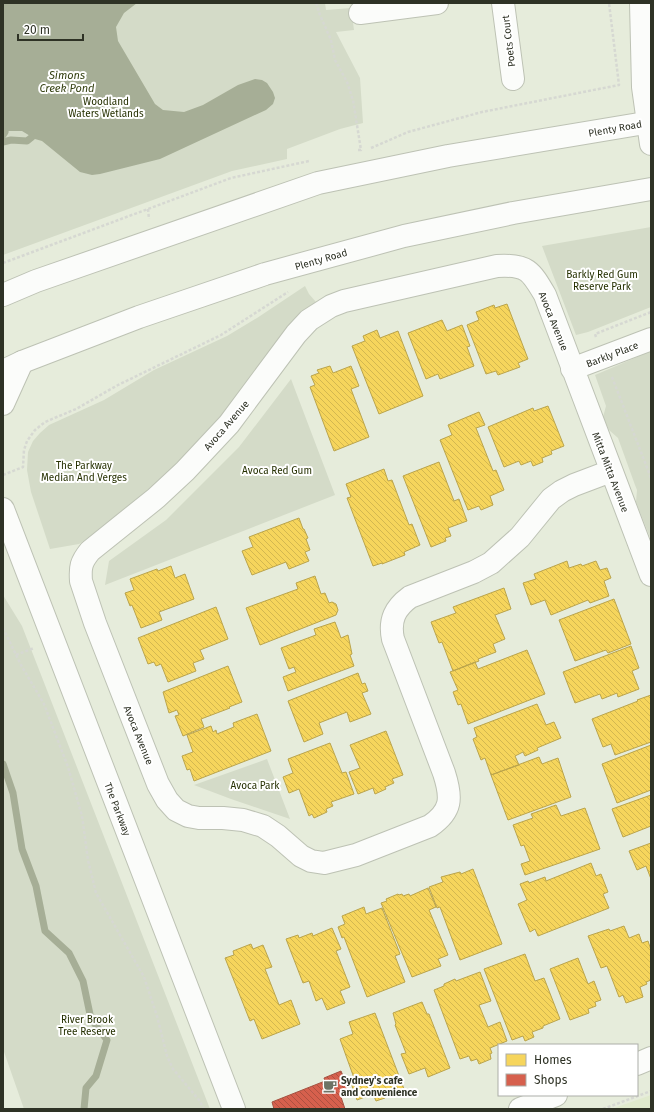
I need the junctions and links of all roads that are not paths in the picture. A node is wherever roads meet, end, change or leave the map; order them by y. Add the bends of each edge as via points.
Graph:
1 (437, 3) edge
2 (503, 3) edge
3 (641, 3) edge
4 (360, 13) dead end
5 (512, 79) dead end
6 (649, 123) edge
7 (651, 144) edge
8 (651, 188) edge
9 (3, 294) edge
10 (651, 339) edge
11 (12, 366) edge
12 (572, 369) junction
13 (3, 404) edge
14 (611, 471) junction
15 (3, 509) edge
16 (651, 575) edge
17 (651, 1058) edge
18 (638, 1064) edge
19 (553, 1096) edge
20 (234, 1109) edge
21 (520, 1109) edge

1 - 4 main road
2 - 5 main road, Poets Court
3 - 6 main road via 643,87
6 - 7 main road
6 - 9 main road, Plenty Road via 448,156 318,183
8 - 11 main road, Plenty Road via 404,236 265,274 139,317
10 - 12 main road, Barkly Place
11 - 13 main road
12 - 14 main road, Mitta Mitta Avenue
12 - 14 main road, Avoca Avenue via 545,296 532,274 518,266 497,266 344,301 309,320 229,424 195,460 156,498 90,551 83,560 80,570 85,594 155,777 167,800 176,810 188,816 242,820 263,826 301,856 324,863 356,855 430,826 446,809 449,789 393,639 392,620 396,611 410,597 491,563 520,537 551,499 574,485
14 - 16 main road, Mitta Mitta Avenue
15 - 20 main road, The Parkway
17 - 18 main road
19 - 21 main road

